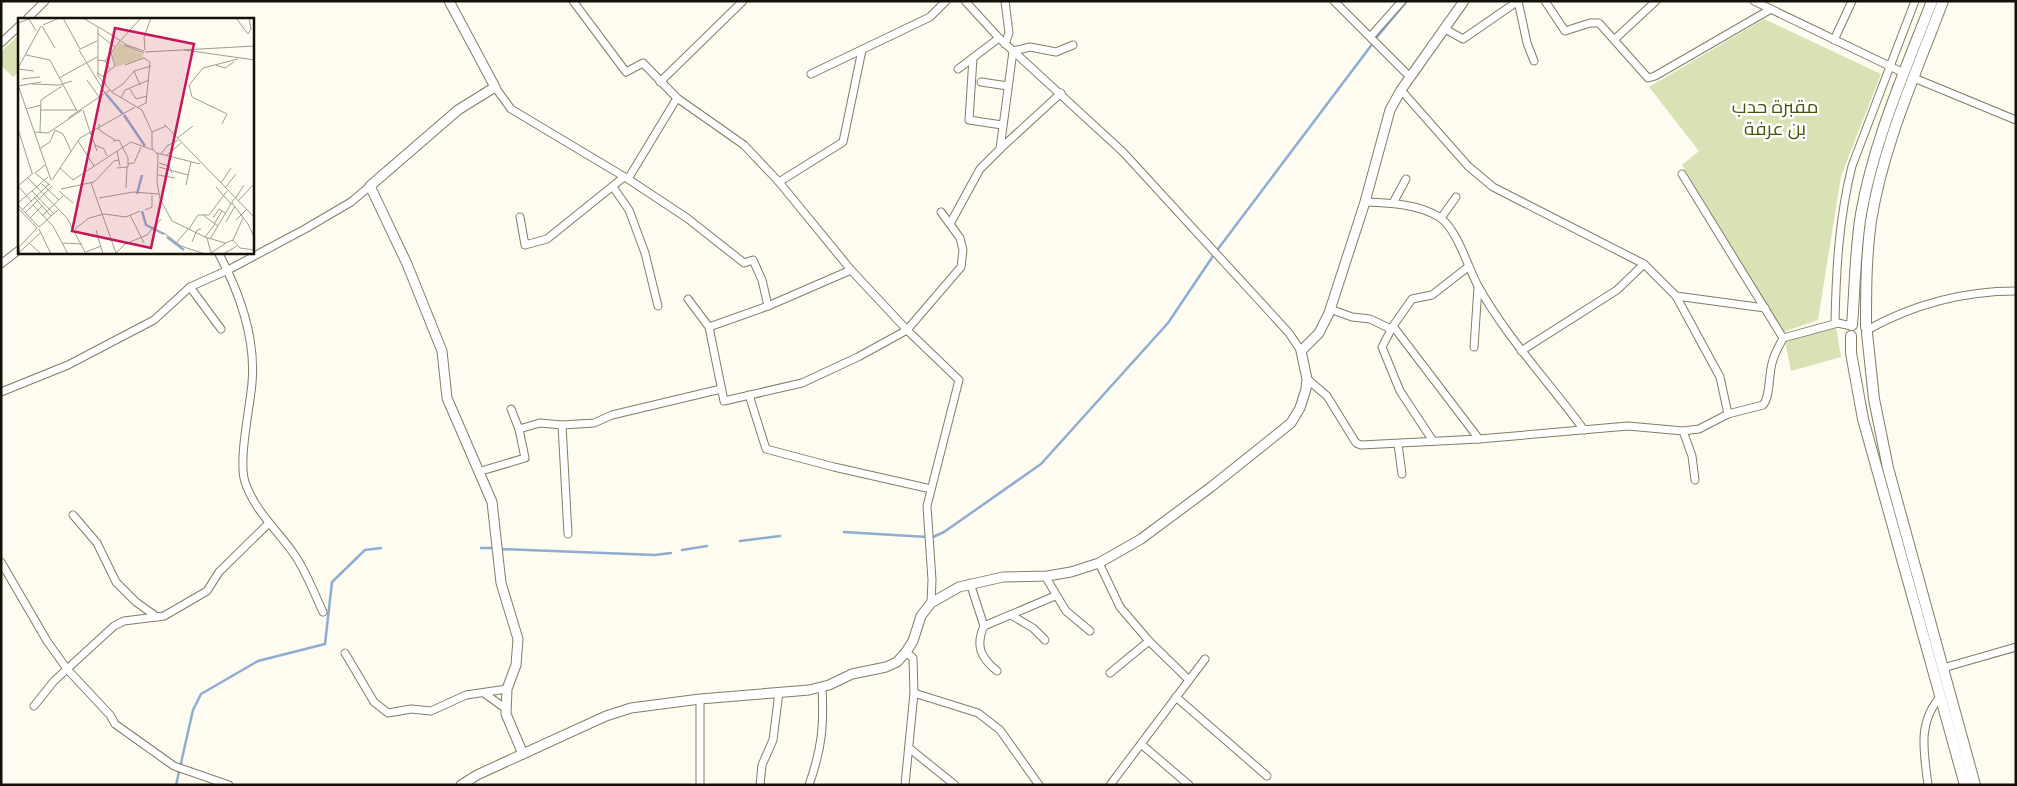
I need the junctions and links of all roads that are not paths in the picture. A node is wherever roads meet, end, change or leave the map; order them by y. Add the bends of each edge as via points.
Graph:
1 (45, 1) edge
2 (450, 1) edge
3 (572, 1) edge
4 (743, 1) edge
5 (946, 1) edge
6 (965, 1) edge
7 (1005, 1) edge
8 (1334, 1) edge
9 (1402, 1) edge
10 (1464, 1) edge
11 (1518, 1) edge
12 (1545, 1) edge
13 (1754, 1) edge
14 (1852, 1) edge
15 (1915, 1) edge
16 (1932, 1) edge
17 (1943, 1) edge
18 (1651, 3) edge
19 (1771, 10) junction
20 (28, 18) edge
21 (18, 27) edge
22 (1445, 29) junction
23 (1371, 36) junction
24 (999, 38) junction
25 (1615, 40) junction
26 (1834, 40) junction
27 (1, 44) edge
28 (1005, 44) junction
29 (1073, 45) dead end
30 (862, 50) junction
31 (1013, 51) junction
32 (973, 58) junction
33 (1534, 61) dead end
34 (1889, 66) junction
35 (958, 69) dead end
36 (1904, 73) junction
37 (811, 74) dead end
38 (1410, 77) junction
39 (1914, 78) junction
40 (660, 82) junction
41 (981, 82) dead end
42 (1008, 86) junction
43 (495, 87) junction
44 (1401, 90) junction
45 (1061, 93) junction
46 (677, 98) junction
47 (2016, 120) edge
48 (1002, 125) junction
49 (1000, 149) junction
50 (1682, 174) dead end
51 (626, 178) junction
52 (1406, 179) dead end
53 (779, 182) junction
54 (370, 186) junction
55 (613, 187) junction
56 (1456, 197) dead end
57 (1365, 202) junction
58 (1393, 203) junction
59 (941, 212) dead end
60 (520, 216) dead end
61 (1441, 218) junction
62 (950, 222) junction
63 (18, 251) edge
64 (219, 254) edge
65 (1, 264) edge
66 (1644, 264) junction
67 (1468, 267) junction
68 (228, 270) junction
69 (851, 270) junction
70 (190, 287) junction
71 (1478, 287) junction
72 (2016, 291) edge
73 (1676, 296) junction
74 (688, 300) dead end
75 (658, 306) dead end
76 (768, 306) junction
77 (1765, 308) junction
78 (1330, 310) junction
79 (1835, 324) junction
80 (709, 327) junction
81 (1392, 327) junction
82 (221, 329) dead end
83 (1851, 329) junction
84 (907, 330) junction
85 (1867, 330) junction
86 (1783, 338) junction
87 (1474, 347) dead end
88 (1301, 351) junction
89 (1521, 351) junction
90 (1306, 379) junction
91 (721, 389) junction
92 (1, 392) edge
93 (749, 395) junction
94 (511, 409) dead end
95 (1728, 414) junction
96 (562, 425) junction
97 (519, 430) junction
98 (1584, 430) junction
99 (1683, 431) junction
100 (1479, 439) junction
101 (1432, 441) junction
102 (1398, 444) junction
103 (478, 472) junction
104 (1402, 474) dead end
105 (1695, 480) dead end
106 (931, 489) junction
107 (73, 515) dead end
108 (269, 523) junction
109 (568, 534) dead end
110 (1, 562) edge
111 (1099, 563) junction
112 (1045, 576) junction
113 (970, 583) junction
114 (1055, 596) junction
115 (930, 603) junction
116 (323, 612) dead end
117 (1011, 615) junction
118 (157, 617) junction
119 (984, 626) junction
120 (1090, 631) dead end
121 (1044, 640) dead end
122 (1149, 641) junction
123 (2016, 647) edge
124 (906, 652) junction
125 (345, 653) dead end
126 (1205, 659) dead end
127 (1943, 668) junction
128 (67, 669) junction
129 (997, 672) dead end
130 (1110, 673) dead end
131 (1189, 680) junction
132 (822, 688) junction
133 (507, 689) junction
134 (779, 692) junction
135 (484, 693) junction
136 (914, 694) junction
137 (1941, 696) junction
138 (1176, 697) junction
139 (700, 699) junction
140 (34, 706) dead end
141 (506, 709) junction
142 (1140, 744) junction
143 (908, 748) junction
144 (523, 754) junction
145 (1267, 776) dead end
146 (229, 785) edge
147 (462, 785) edge
148 (700, 785) edge
149 (760, 785) edge
150 (809, 785) edge
151 (904, 785) edge
152 (955, 785) edge
153 (1039, 785) edge
154 (1110, 785) edge
155 (1189, 785) edge
156 (1928, 785) edge
157 (1965, 785) edge
158 (1975, 785) edge

1 - 20 street
2 - 43 street
3 - 40 street via 626,72 643,63
4 - 40 street
5 - 30 street via 930,17
6 - 24 street
7 - 28 street via 1009,33
8 - 23 street
9 - 23 street
10 - 22 street
11 - 22 street via 1464,39
11 - 33 street via 1526,43
12 - 25 street via 1565,31 1596,22
13 - 19 street
14 - 26 street
15 - 34 street
16 - 36 main road
17 - 39 main road
18 - 25 street
19 - 25 street via 1652,77 1645,76
19 - 26 street
21 - 27 street
22 - 38 street
23 - 38 street
24 - 28 street
24 - 32 street
26 - 34 street
28 - 31 street
29 - 31 street via 1056,52 1030,47
30 - 37 street
30 - 53 street via 842,142
31 - 42 street
31 - 45 street
32 - 35 street
32 - 48 street via 969,120
34 - 36 street
34 - 79 street via 1846,191 1837,258
36 - 83 main road via 1886,119 1866,189
38 - 44 street
39 - 47 street
39 - 85 main road via 1893,132 1871,221 1865,274
40 - 46 street
41 - 42 street
42 - 48 street
43 - 51 street via 511,109
43 - 54 street via 458,110
44 - 57 street via 1390,110
44 - 66 street via 1468,166 1493,187
45 - 49 street
45 - 88 street via 1130,159 1289,333
46 - 51 street
46 - 53 street via 744,145
48 - 49 street
49 - 62 street via 980,169
50 - 77 street
51 - 55 street
51 - 76 street via 687,218 744,263 753,260
52 - 58 street
53 - 69 street
54 - 68 street via 351,202
54 - 103 street via 408,264 442,352 447,398
55 - 60 street via 547,239 525,245
55 - 75 street via 629,210 645,253
56 - 61 street
57 - 58 street
57 - 78 street
58 - 61 street via 1423,209
59 - 62 street
61 - 67 street via 1460,244
62 - 84 street via 963,250 961,267
63 - 65 street
64 - 68 street
66 - 73 street
66 - 89 street via 1617,290
67 - 71 street
67 - 81 street via 1432,295 1412,299
68 - 70 street
68 - 108 street via 250,334 253,354 243,463 245,482
69 - 76 street
69 - 84 street
70 - 82 street
70 - 92 street via 154,320 68,365
71 - 87 street
71 - 89 street
72 - 85 street via 1956,295 1890,317
73 - 77 street
73 - 95 street via 1720,377
74 - 80 street
76 - 80 street
77 - 86 street
78 - 81 street
78 - 88 street via 1319,333
79 - 83 street
79 - 86 street
80 - 91 street
81 - 100 street
81 - 101 street via 1382,350 1400,391
83 - 85 main road via 1860,322
83 - 85 main road via 1858,340 1864,338
83 - 137 main road via 1851,353 1863,419
84 - 93 street via 802,383
84 - 106 street via 959,380
85 - 127 main road via 1874,399 1888,468
86 - 95 street via 1772,360 1766,402 1759,407
88 - 90 street
89 - 98 street
90 - 102 street via 1327,396 1356,443
90 - 111 street via 1300,408 1290,423 1157,527
91 - 93 street via 724,401
91 - 96 street via 612,414 594,423
93 - 106 street via 766,449
94 - 97 street
95 - 99 street via 1698,429
96 - 97 street via 540,423
96 - 109 street
97 - 103 street via 525,458
98 - 99 street via 1628,426
98 - 100 street
99 - 105 street via 1692,456
100 - 101 street
101 - 102 street
102 - 104 street
103 - 133 street via 492,502 501,583 518,639 516,665
106 - 115 street via 927,506 931,547
107 - 118 street via 97,543 116,582
108 - 116 street via 295,555
108 - 118 street via 219,572 207,591
110 - 128 street
111 - 112 street
111 - 122 street via 1120,607
112 - 113 street
112 - 114 street
113 - 115 street
113 - 119 street
114 - 117 street
114 - 120 street via 1066,611
115 - 124 street
117 - 119 street
117 - 121 street via 1034,628
118 - 128 street via 124,621 114,626
119 - 129 street via 979,637 984,660
122 - 130 street
122 - 131 street
123 - 127 street
124 - 132 street via 897,662 852,674
124 - 136 street via 913,658
125 - 135 street via 374,702 388,713 411,708 430,711 466,695
126 - 131 street
127 - 158 main road
128 - 140 street
128 - 146 street via 115,724 174,766
131 - 138 street
132 - 134 street
132 - 150 street via 824,721 820,756
133 - 135 street
133 - 141 street
134 - 139 street
134 - 149 street via 773,740 762,765
135 - 141 street
136 - 143 street
136 - 153 street via 978,713 1000,730
137 - 156 street via 1929,708 1925,724
137 - 157 main road
138 - 142 street
138 - 145 street
139 - 144 street via 631,708
139 - 148 street
141 - 144 street
142 - 154 street
142 - 155 street
143 - 151 street
143 - 152 street
144 - 147 street

